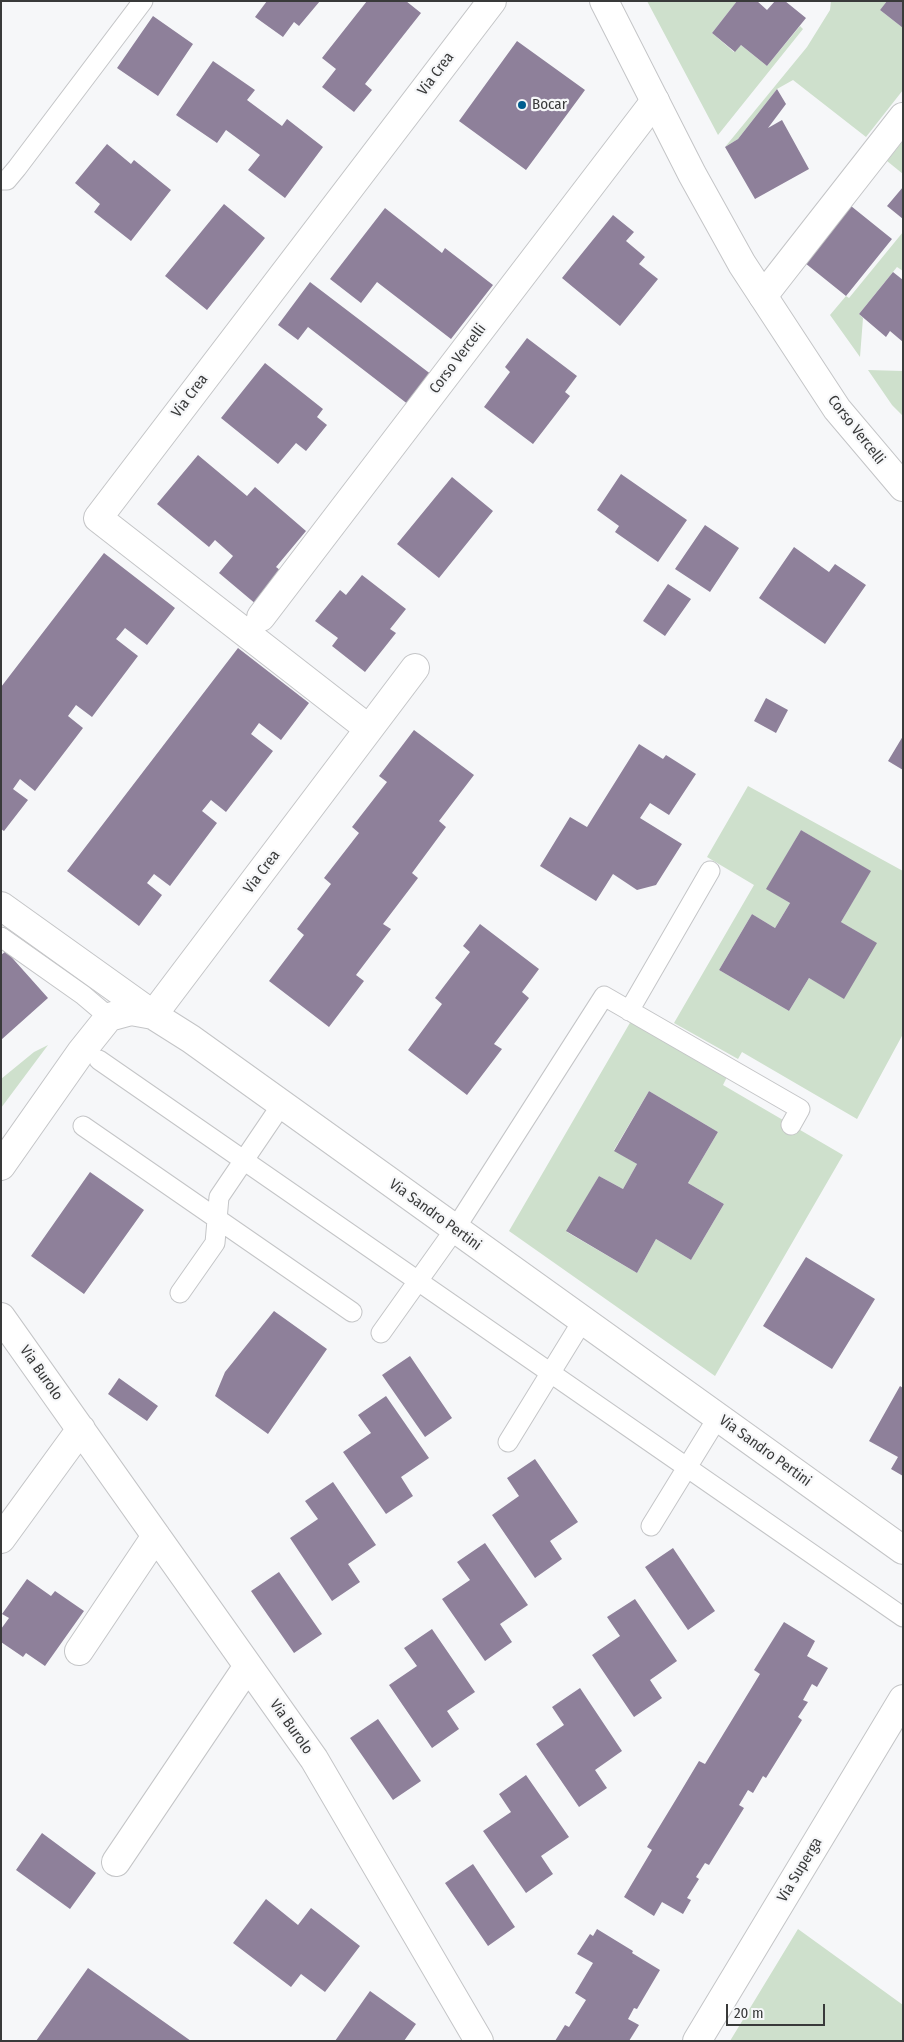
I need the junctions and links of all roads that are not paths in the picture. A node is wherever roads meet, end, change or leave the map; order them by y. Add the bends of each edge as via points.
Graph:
1 (143, 1) edge
2 (492, 1) edge
3 (604, 1) edge
4 (655, 101) junction
5 (903, 117) edge
6 (1, 180) edge
7 (763, 296) junction
8 (903, 487) edge
9 (261, 617) dead end
10 (415, 668) dead end
11 (369, 729) junction
12 (710, 871) dead end
13 (1, 906) edge
14 (1, 937) edge
15 (629, 1011) junction
16 (153, 1015) junction
17 (109, 1017) junction
18 (100, 1060) dead end
19 (282, 1104) junction
20 (791, 1125) dead end
21 (83, 1126) dead end
22 (244, 1160) junction
23 (1, 1166) edge
24 (217, 1218) junction
25 (455, 1229) junction
26 (419, 1281) junction
27 (180, 1293) dead end
28 (352, 1312) dead end
29 (1, 1317) edge
30 (582, 1320) junction
31 (381, 1334) dead end
32 (551, 1373) junction
33 (718, 1417) junction
34 (80, 1429) junction
35 (508, 1442) dead end
36 (688, 1467) junction
37 (651, 1526) dead end
38 (156, 1536) junction
39 (1, 1538) edge
40 (903, 1550) edge
41 (903, 1617) edge
42 (79, 1651) dead end
43 (248, 1666) junction
44 (903, 1700) edge
45 (116, 1862) dead end
46 (479, 2041) edge
47 (697, 2041) edge

1 - 6 lane via 17,168 7,180
2 - 11 street, Via Crea via 98,518
3 - 4 street, Corso Vercelli
4 - 7 street, Corso Vercelli via 692,174
4 - 9 street, Corso Vercelli
5 - 7 street
7 - 8 street, Corso Vercelli via 837,409
10 - 11 street, Via Crea
11 - 16 street, Via Crea
12 - 15 lane
13 - 16 street
14 - 17 lane
15 - 20 lane via 800,1109
15 - 25 lane via 604,996
16 - 17 street, Via Sandro Pertini via 131,1011
16 - 19 street, Via Sandro Pertini
17 - 23 street
18 - 22 lane
19 - 22 lane
19 - 25 street, Via Sandro Pertini
21 - 24 lane
22 - 24 lane via 219,1197
22 - 26 lane
24 - 27 lane via 215,1243
24 - 28 lane
25 - 26 lane
25 - 30 street, Via Sandro Pertini
26 - 31 lane
26 - 32 lane
29 - 34 street, Via Burolo
30 - 32 lane
30 - 33 street, Via Sandro Pertini
32 - 35 lane
32 - 36 lane
33 - 36 lane
33 - 40 street, Via Sandro Pertini
34 - 38 street, Via Burolo
34 - 39 street
36 - 37 lane
36 - 41 lane
38 - 42 street
38 - 43 street, Via Burolo
43 - 45 street
43 - 46 street, Via Burolo via 314,1760
44 - 47 street, Via Superga

